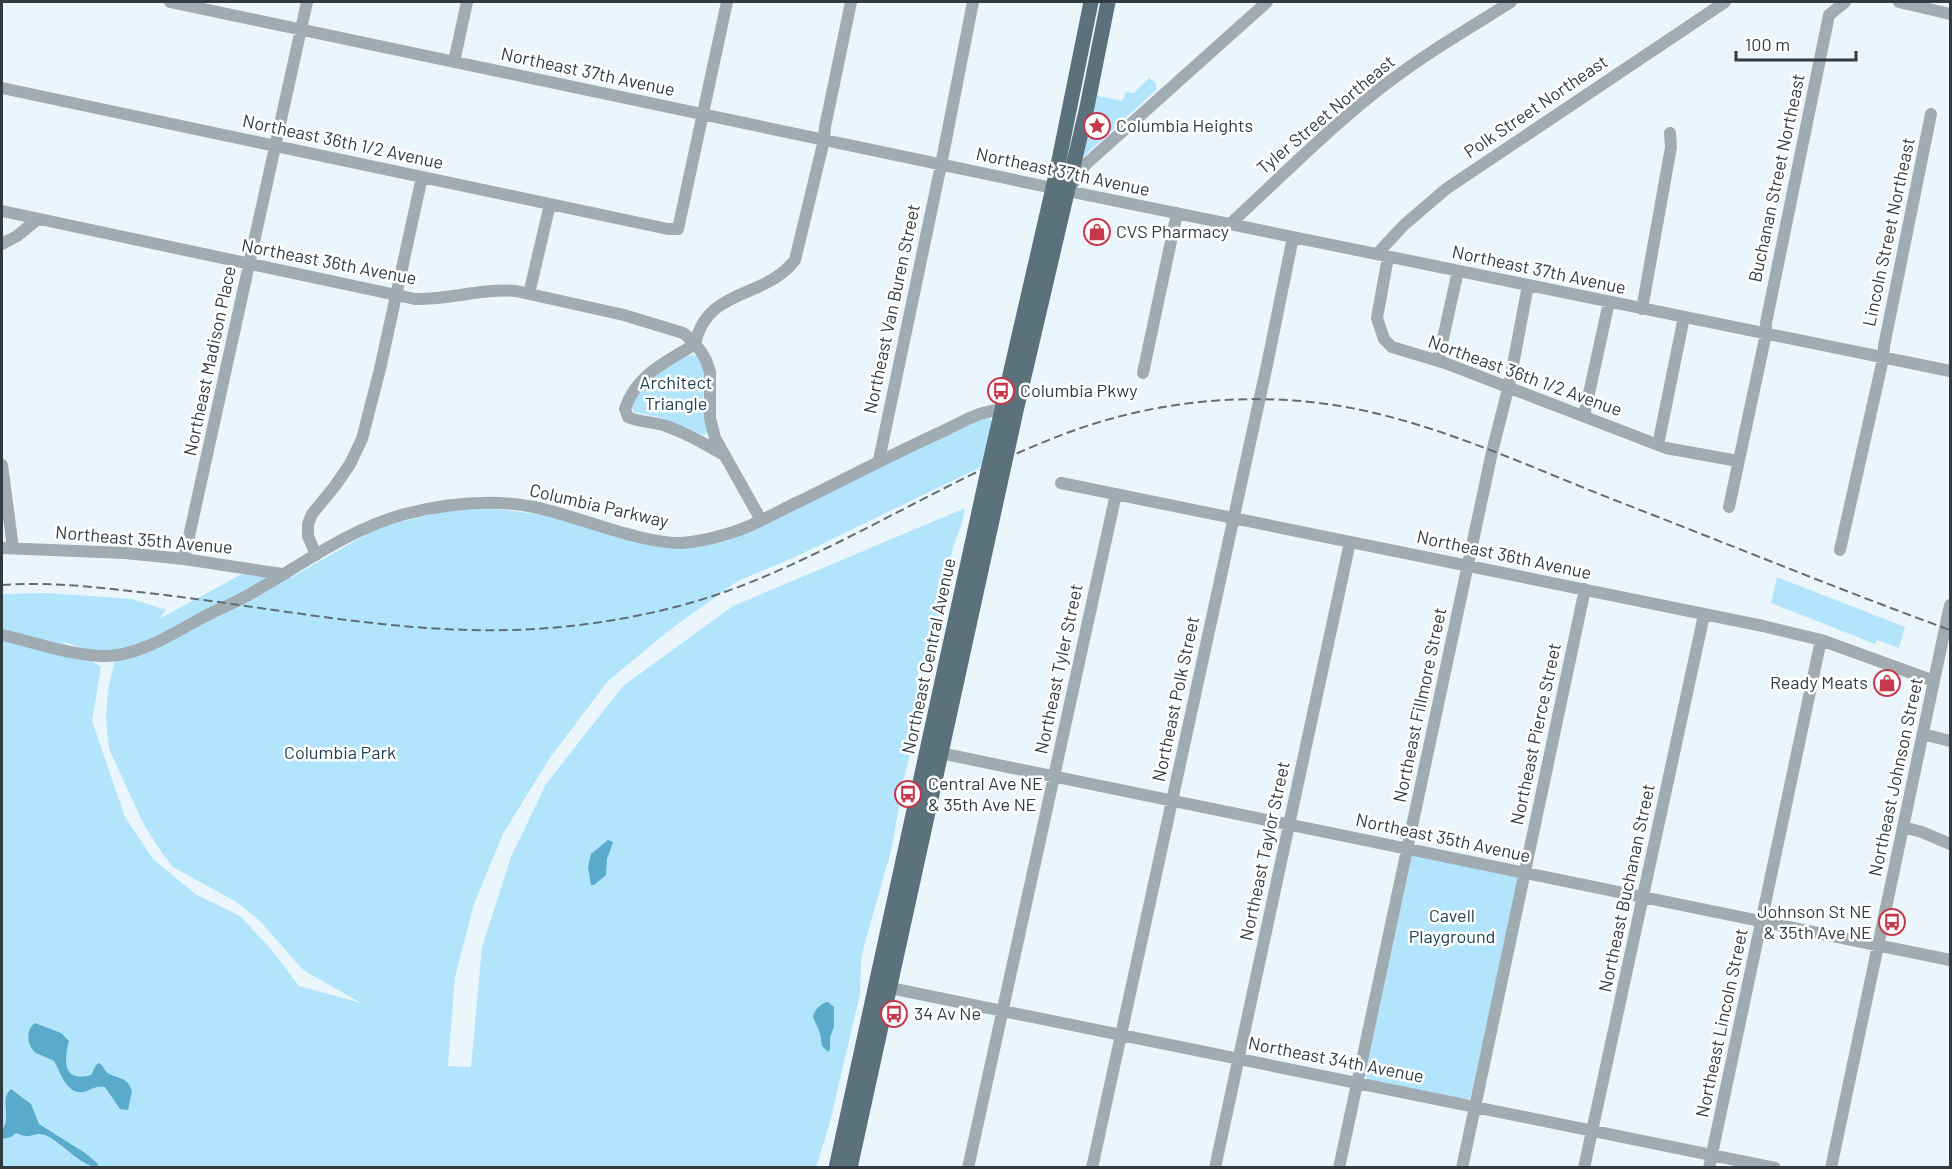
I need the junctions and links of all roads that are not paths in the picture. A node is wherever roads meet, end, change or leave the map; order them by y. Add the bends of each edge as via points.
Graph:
1 (170, 2) edge
2 (307, 2) edge
3 (467, 2) edge
4 (727, 2) edge
5 (850, 2) edge
6 (973, 2) edge
7 (1091, 2) edge
8 (1107, 2) edge
9 (1267, 2) edge
10 (1511, 2) edge
11 (1725, 2) edge
12 (1845, 2) edge
13 (1899, 2) edge
14 (1950, 14) edge
15 (301, 29) junction
16 (1082, 46) junction
17 (1097, 54) junction
18 (454, 62) junction
19 (2, 88) edge
20 (1087, 107) junction
21 (703, 114) junction
22 (1932, 114) dead end
23 (1670, 134) dead end
24 (824, 140) junction
25 (275, 147) junction
26 (941, 165) junction
27 (422, 177) junction
28 (1060, 190) junction
29 (550, 204) junction
30 (2, 212) edge
31 (1177, 213) junction
32 (38, 219) junction
33 (1230, 224) junction
34 (1293, 237) junction
35 (2, 244) edge
36 (1383, 256) junction
37 (249, 265) junction
38 (1458, 271) junction
39 (1528, 285) junction
40 (529, 294) junction
41 (396, 295) junction
42 (1609, 302) junction
43 (1642, 309) junction
44 (1684, 317) junction
45 (1766, 334) junction
46 (695, 344) junction
47 (1883, 358) junction
48 (1438, 361) junction
49 (1950, 371) edge
50 (1143, 374) dead end
51 (1508, 387) junction
52 (1009, 410) junction
53 (1584, 416) junction
54 (1658, 445) junction
55 (723, 454) junction
56 (879, 460) junction
57 (1738, 462) junction
58 (2, 465) edge
59 (1061, 483) dead end
60 (1116, 494) junction
61 (1729, 507) dead end
62 (1234, 519) junction
63 (761, 520) junction
64 (1350, 542) junction
65 (7, 548) edge
66 (1840, 550) dead end
67 (316, 555) junction
68 (184, 559) junction
69 (1469, 566) junction
70 (282, 574) junction
71 (1585, 589) junction
72 (1950, 605) edge
73 (1704, 615) junction
74 (2, 635) edge
75 (1821, 640) junction
76 (1934, 681) junction
77 (1923, 734) junction
78 (1950, 741) edge
79 (934, 752) junction
80 (1054, 777) junction
81 (1172, 801) junction
82 (1289, 825) junction
83 (1903, 828) junction
84 (1950, 844) edge
85 (1408, 849) junction
86 (1525, 873) junction
87 (1644, 897) junction
88 (1762, 921) junction
89 (1878, 945) junction
90 (1950, 960) edge
91 (890, 988) junction
92 (1003, 1010) junction
93 (1121, 1035) junction
94 (1238, 1059) junction
95 (1357, 1082) junction
96 (1475, 1107) junction
97 (1593, 1131) junction
98 (1712, 1155) junction
99 (837, 1167) edge
100 (850, 1167) edge
101 (968, 1167) edge
102 (1092, 1167) edge
103 (1215, 1167) edge
104 (1339, 1167) edge
105 (1462, 1167) edge
106 (1584, 1167) edge
107 (1709, 1167) edge
108 (1775, 1167) edge
109 (1831, 1167) edge

1 - 15 street, Northeast 37th Avenue
2 - 15 street, Northeast Madison Place
3 - 18 street
4 - 21 street
5 - 24 street
6 - 26 street, Northeast Van Buren Street
7 - 16 main road
7 - 17 main road via 1090,47
8 - 17 main road
9 - 28 street
10 - 33 street, Tyler Street Northeast via 1383,87
11 - 36 street, Polk Street Northeast via 1446,189 1404,225
12 - 45 street, Buchanan Street Northeast via 1829,15
13 - 14 street
15 - 18 street, Northeast 37th Avenue
15 - 25 street, Northeast Madison Place
16 - 20 main road via 1087,59 1083,85
16 - 28 main road
17 - 20 main road
18 - 21 street, Northeast 37th Avenue
19 - 25 street, Northeast 36th 1/2 Avenue
20 - 28 main road
21 - 24 street, Northeast 37th Avenue
21 - 29 street, Northeast 36th 1/2 Avenue via 678,229
22 - 47 street, Lincoln Street Northeast
23 - 43 street via 1671,147
24 - 26 street, Northeast 37th Avenue
24 - 46 street via 795,260 776,279 710,313 702,322
25 - 27 street, Northeast 36th 1/2 Avenue
25 - 37 street, Northeast Madison Place
26 - 28 street, Northeast 37th Avenue
26 - 56 street, Northeast Van Buren Street
27 - 29 street, Northeast 36th 1/2 Avenue
27 - 41 street
28 - 31 street, Northeast 37th Avenue
28 - 52 main road, Northeast Central Avenue
29 - 40 street
30 - 32 street, Northeast 36th Avenue
31 - 33 street, Northeast 37th Avenue
31 - 50 street
32 - 35 street
32 - 37 street, Northeast 36th Avenue
33 - 34 street, Northeast 37th Avenue
34 - 36 street, Northeast 37th Avenue
34 - 62 street, Northeast Polk Street
36 - 38 street, Northeast 37th Avenue
36 - 48 street, Northeast 36th 1/2 Avenue via 1377,318 1384,339 1401,351
37 - 41 street, Northeast 36th Avenue
37 - 68 street, Northeast Madison Place
38 - 39 street, Northeast 37th Avenue
38 - 48 street
39 - 42 street, Northeast 37th Avenue
39 - 51 street, Northeast Fillmore Street
40 - 41 street, Northeast 36th Avenue via 500,290 433,300
40 - 46 street, Northeast 36th Avenue via 624,315 683,333
41 - 67 street via 362,439 350,464 308,524
42 - 43 street, Northeast 37th Avenue
42 - 53 street
43 - 44 street, Northeast 37th Avenue
44 - 45 street, Northeast 37th Avenue
44 - 54 street
45 - 47 street, Northeast 37th Avenue
45 - 57 street
46 - 55 street via 710,372 710,418
46 - 55 street via 643,379 625,409 628,417 663,424
47 - 49 street, Northeast 37th Avenue
47 - 66 street
48 - 51 street, Northeast 36th 1/2 Avenue
51 - 53 street, Northeast 36th 1/2 Avenue
51 - 69 street, Northeast Fillmore Street
52 - 56 street, Columbia Parkway via 983,412
52 - 79 main road, Northeast Central Avenue
53 - 54 street, Northeast 36th 1/2 Avenue
54 - 57 street, Northeast 36th 1/2 Avenue
55 - 63 street
56 - 63 street, Columbia Parkway
57 - 61 street
58 - 65 street
59 - 60 street, Northeast 36th Avenue
60 - 62 street, Northeast 36th Avenue
60 - 80 street, Northeast Tyler Street
62 - 64 street, Northeast 36th Avenue
62 - 81 street, Northeast Polk Street
63 - 67 street, Columbia Parkway via 720,536 682,543 638,536 530,507 468,504 404,514 373,525
64 - 69 street, Northeast 36th Avenue
64 - 82 street, Northeast Taylor Street
65 - 68 street, Northeast 35th Avenue
67 - 70 street, Columbia Parkway
68 - 70 street, Northeast 35th Avenue
69 - 71 street, Northeast 36th Avenue
69 - 85 street, Northeast Fillmore Street
70 - 74 street, Columbia Parkway via 176,633 134,651 101,656
71 - 73 street, Northeast 36th Avenue
71 - 86 street, Northeast Pierce Street
72 - 76 street, Northeast Johnson Street
73 - 75 street, Northeast 36th Avenue
73 - 87 street, Northeast Buchanan Street
75 - 76 street, Northeast 36th Avenue
75 - 88 street, Northeast Lincoln Street
76 - 77 street, Northeast Johnson Street
77 - 78 street
77 - 83 street, Northeast Johnson Street
79 - 80 street, Northeast 35th Avenue
79 - 91 main road, Northeast Central Avenue
79 - 99 main road, Northeast Central Avenue
80 - 81 street, Northeast 35th Avenue
80 - 92 street, Northeast Tyler Street
81 - 82 street, Northeast 35th Avenue
81 - 93 street, Northeast Polk Street
82 - 85 street, Northeast 35th Avenue
82 - 94 street, Northeast Taylor Street
83 - 84 street
83 - 89 street, Northeast Johnson Street
85 - 86 street, Northeast 35th Avenue
85 - 95 street, Northeast Fillmore Street
86 - 87 street, Northeast 35th Avenue
86 - 96 street, Northeast Pierce Street
87 - 88 street, Northeast 35th Avenue
87 - 97 street, Northeast Buchanan Street
88 - 89 street, Northeast 35th Avenue
88 - 98 street, Northeast Lincoln Street
89 - 90 street, Northeast 35th Avenue
89 - 109 street, Northeast Johnson Street
91 - 92 street, Northeast 34th Avenue
91 - 100 main road, Northeast Central Avenue
92 - 93 street, Northeast 34th Avenue
92 - 101 street, Northeast Tyler Street
93 - 94 street, Northeast 34th Avenue
93 - 102 street, Northeast Polk Street
94 - 95 street, Northeast 34th Avenue
94 - 103 street, Northeast Taylor Street
95 - 96 street, Northeast 34th Avenue
95 - 104 street, Northeast Fillmore Street
96 - 97 street, Northeast 34th Avenue
96 - 105 street, Northeast Pierce Street
97 - 98 street, Northeast 34th Avenue
97 - 106 street, Northeast Buchanan Street
98 - 107 street, Northeast Lincoln Street
98 - 108 street, Northeast 34th Avenue

